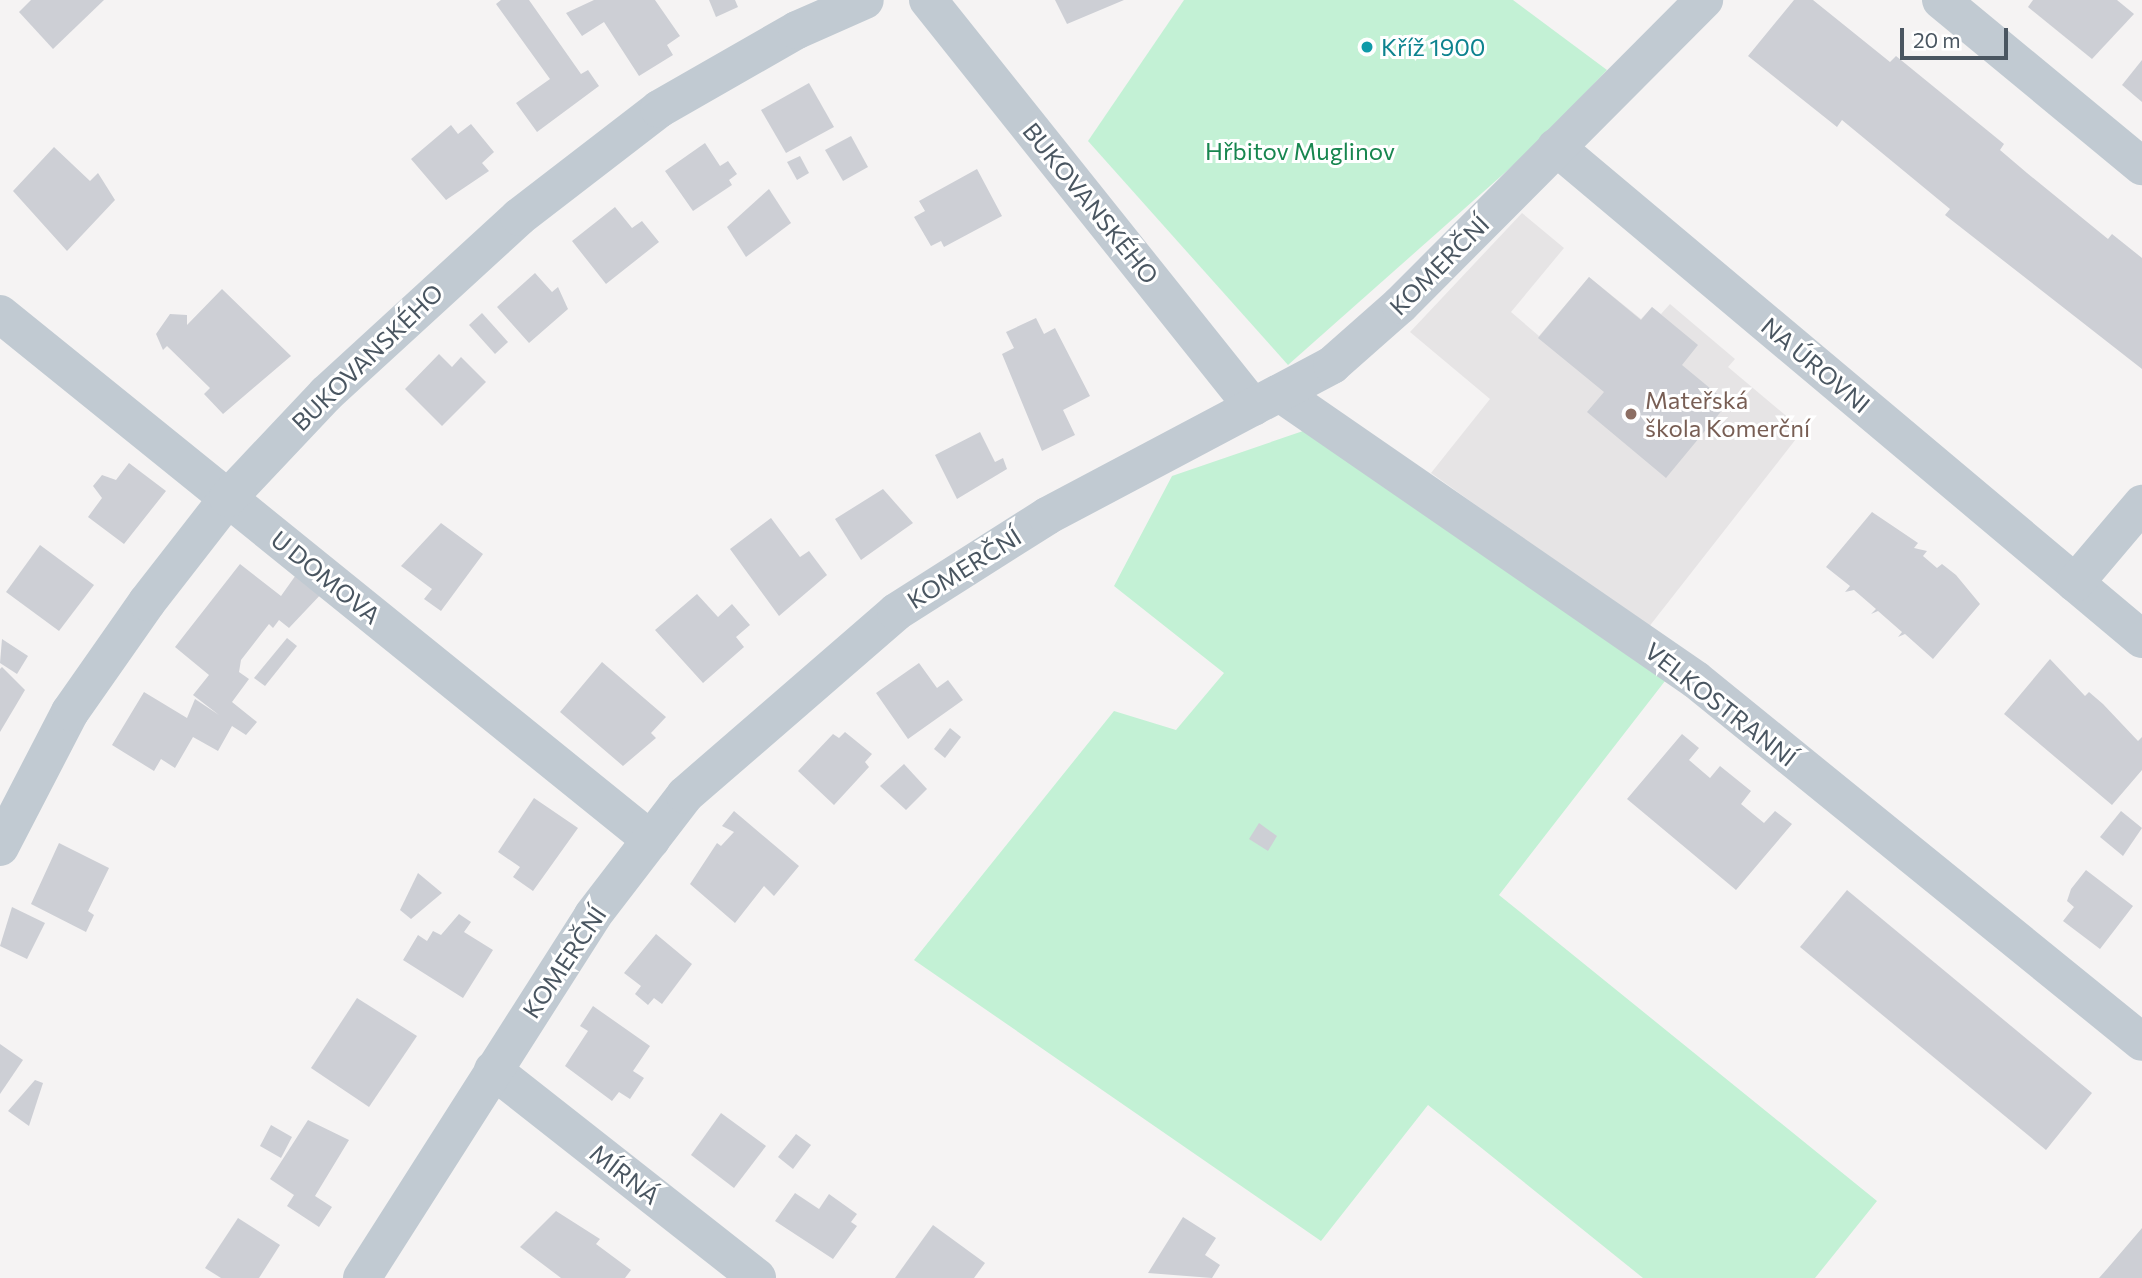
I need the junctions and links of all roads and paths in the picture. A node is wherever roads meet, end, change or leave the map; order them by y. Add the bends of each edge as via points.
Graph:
1 (865, 0) edge
2 (928, 0) edge
3 (1704, 0) edge
4 (1941, 0) edge
5 (1556, 147) junction
6 (2142, 166) edge
7 (0, 314) edge
8 (1267, 400) junction
9 (228, 498) junction
10 (2142, 504) edge
11 (2075, 583) junction
12 (2142, 639) edge
13 (651, 840) junction
14 (0, 847) edge
15 (2142, 1042) edge
16 (493, 1070) junction
17 (362, 1278) edge
18 (757, 1278) edge

1 - 9 street, BUKOVANSKÉHO via 797,30 659,109 519,217 336,384
2 - 8 street, BUKOVANSKÉHO
3 - 5 street, KOMERČNÍ
4 - 6 street
5 - 8 street, KOMERČNÍ via 1400,305 1332,365
5 - 11 street, NA ÚROVNI
7 - 9 street, U DOMOVA
8 - 13 street, KOMERČNÍ via 1047,516 896,612 695,786
8 - 15 street, VELKOSTRANNÍ via 1696,680
9 - 13 street, U DOMOVA
9 - 14 street, BUKOVANSKÉHO via 70,712
10 - 11 street
11 - 12 street, NA ÚROVNI
13 - 16 street, KOMERČNÍ via 593,915
16 - 17 street, KOMERČNÍ
16 - 18 street, MÍRNÁ

